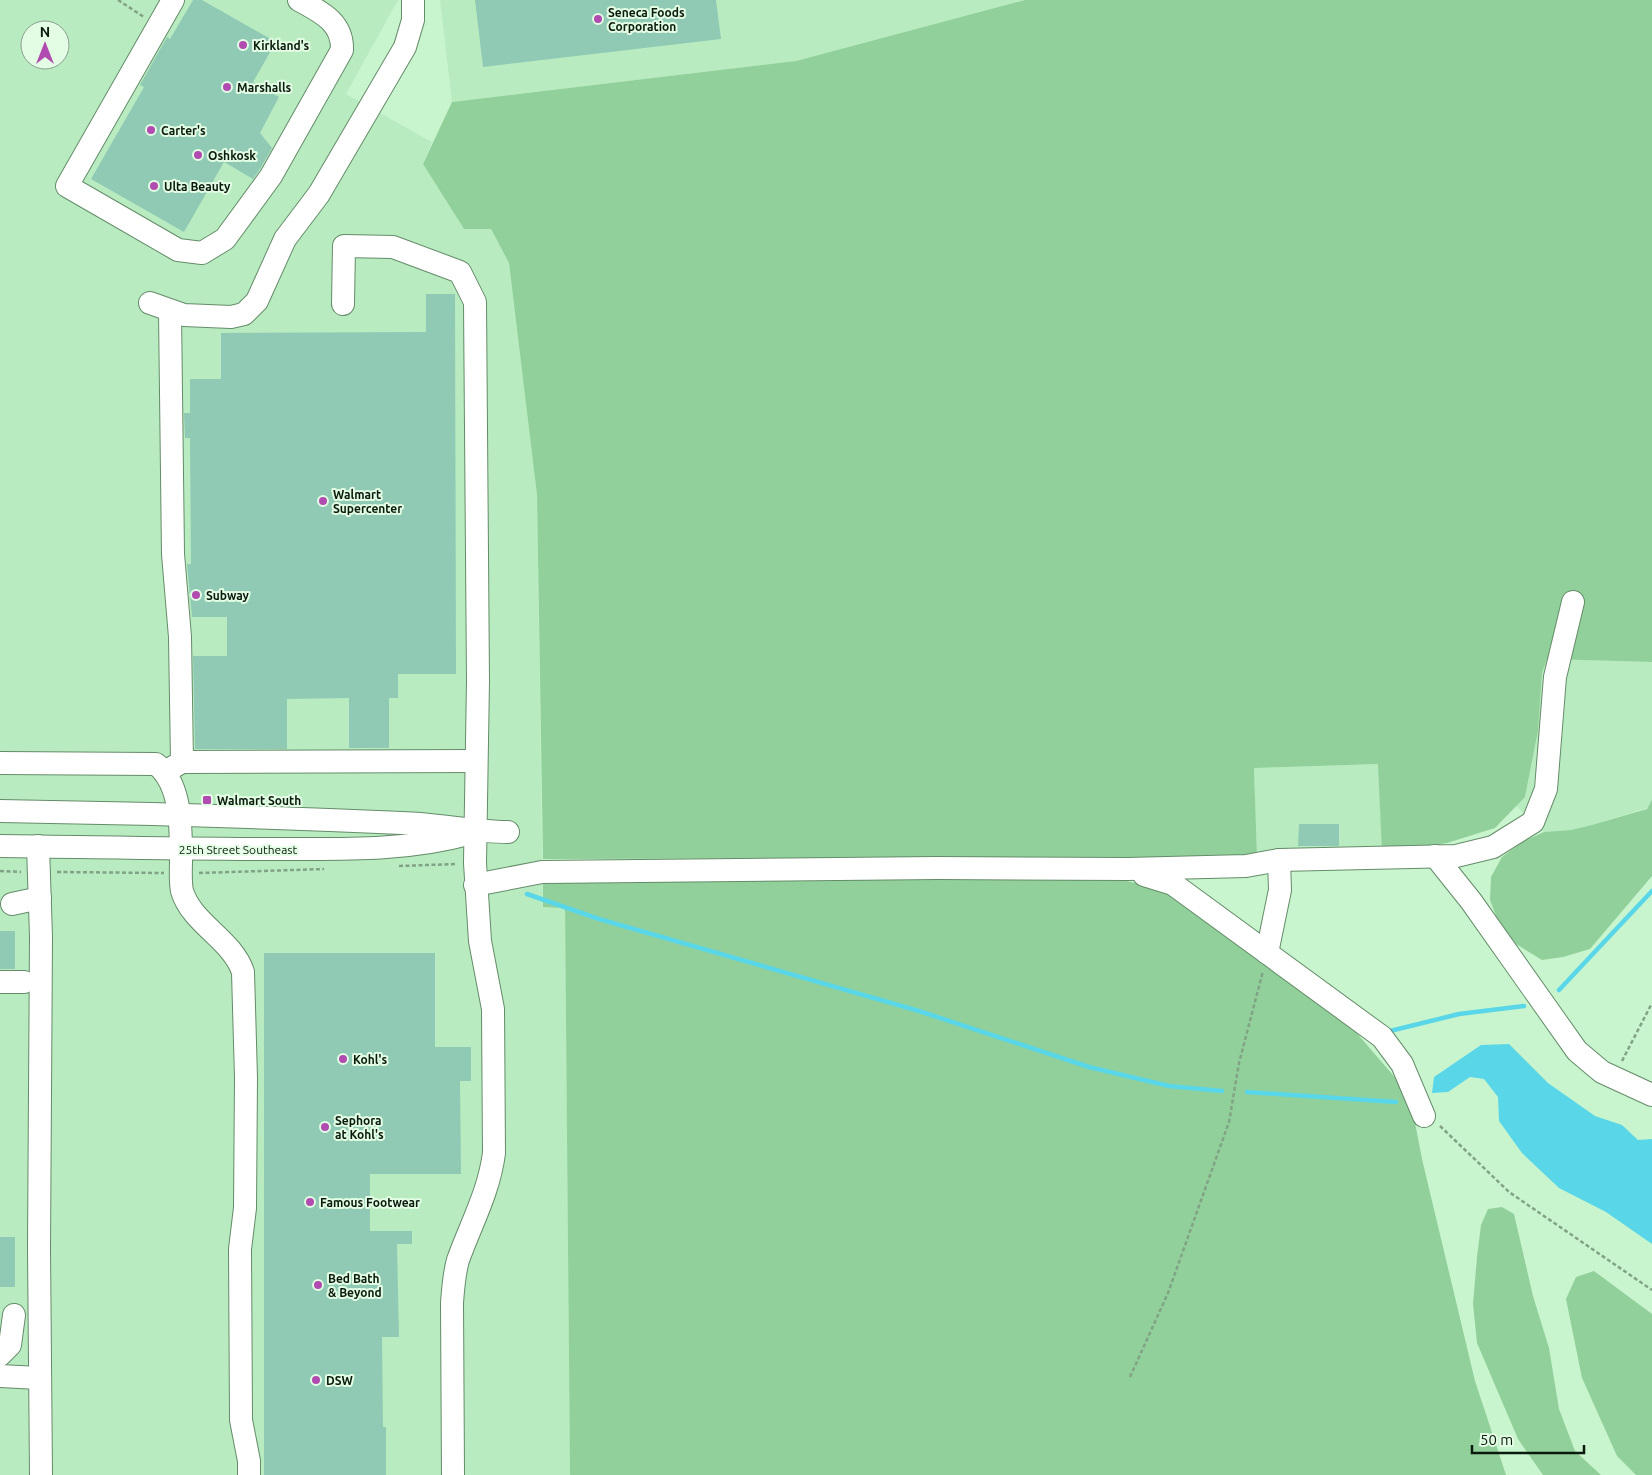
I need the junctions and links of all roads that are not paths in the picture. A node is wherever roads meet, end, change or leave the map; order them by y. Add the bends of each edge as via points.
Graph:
1 (173, 0) edge
2 (299, 0) edge
3 (413, 0) edge
4 (150, 302) dead end
5 (343, 304) dead end
6 (170, 312) junction
7 (1573, 602) dead end
8 (476, 761) junction
9 (0, 763) edge
10 (174, 767) junction
11 (0, 811) edge
12 (177, 814) junction
13 (475, 832) junction
14 (508, 832) dead end
15 (0, 846) edge
16 (38, 846) junction
17 (181, 850) junction
18 (1435, 856) junction
19 (1279, 860) junction
20 (1128, 870) junction
21 (476, 885) junction
22 (40, 898) junction
23 (12, 904) dead end
24 (1267, 953) junction
25 (0, 982) edge
26 (24, 982) dead end
27 (1652, 1095) edge
28 (1424, 1116) road end
29 (14, 1315) dead end
30 (0, 1355) edge
31 (0, 1376) edge
32 (39, 1378) junction
33 (41, 1475) edge
34 (249, 1475) edge
35 (454, 1475) edge

1 - 2 street via 67,186 178,250 202,252 225,239 272,176 342,50 337,26 320,11
3 - 6 street via 405,47 319,194 285,239 257,301 244,314 230,317
4 - 6 street
5 - 8 street via 344,246 393,247 460,272 474,302
6 - 10 street via 173,554 180,637
7 - 18 street via 1555,677 1546,789 1533,822 1493,847 1456,856
8 - 10 street
8 - 13 street
9 - 10 street via 156,764
10 - 12 street
11 - 12 street, 25th Street Southeast
12 - 13 street, 25th Street Southeast via 422,823
12 - 17 street
13 - 14 street, 25th Street Southeast
13 - 17 street, 25th Street Southeast via 422,844 322,849
13 - 21 street
15 - 16 street, 25th Street Southeast
16 - 17 street, 25th Street Southeast
16 - 22 street
17 - 34 street via 181,888 185,900 228,946 243,972 246,1087 245,1208 240,1249 241,1420
18 - 19 street
18 - 27 street via 1577,1050 1602,1072
19 - 20 street via 1246,866
19 - 24 street via 1280,890
20 - 21 street via 542,872
20 - 24 street via 1173,884
21 - 35 street via 480,941 493,1009 494,1153 486,1194 458,1262 454,1284
22 - 23 street
22 - 32 street
24 - 28 street via 1382,1038 1402,1064
25 - 26 street
29 - 30 street via 10,1345
31 - 32 street
32 - 33 street

